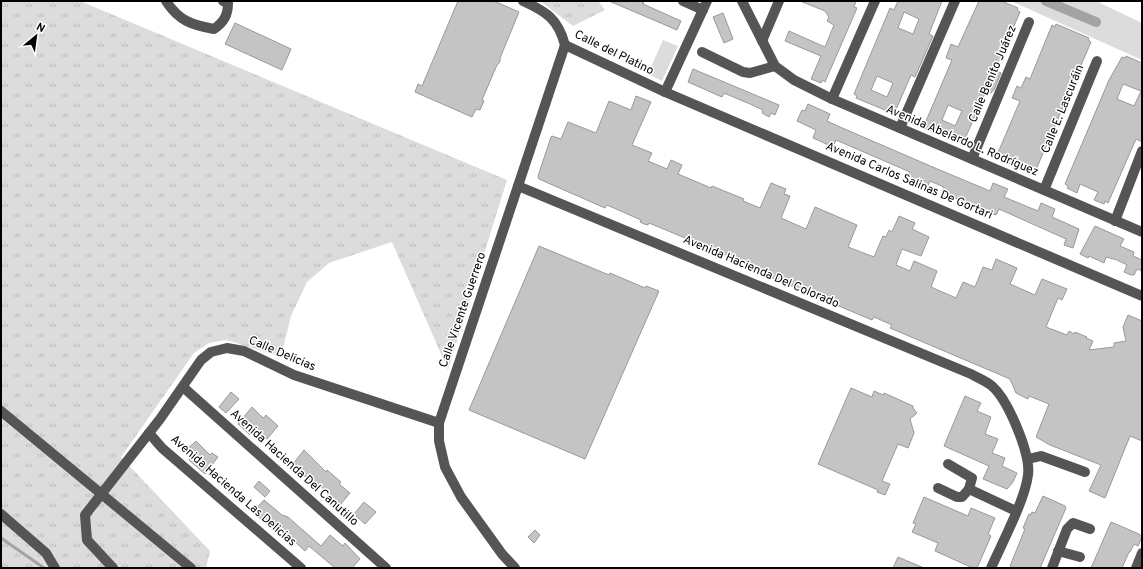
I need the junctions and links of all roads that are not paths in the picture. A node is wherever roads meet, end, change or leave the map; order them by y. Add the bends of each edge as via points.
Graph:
1 (166, 1) edge
2 (523, 1) edge
3 (683, 1) edge
4 (742, 1) edge
5 (779, 1) edge
6 (875, 1) edge
7 (955, 1) edge
8 (226, 2) edge
9 (705, 5) edge
10 (1029, 22) dead end
11 (762, 41) junction
12 (565, 45) junction
13 (702, 52) dead end
14 (1097, 61) dead end
15 (776, 66) junction
16 (665, 92) junction
17 (832, 99) junction
18 (900, 128) junction
19 (1142, 151) edge
20 (972, 159) junction
21 (518, 186) junction
22 (1044, 190) junction
23 (1115, 221) junction
24 (1142, 232) edge
25 (1142, 296) edge
26 (184, 387) junction
27 (1, 411) edge
28 (439, 423) junction
29 (149, 433) junction
30 (1028, 459) junction
31 (948, 464) dead end
32 (1086, 472) dead end
33 (938, 488) dead end
34 (969, 489) junction
35 (102, 493) junction
36 (1016, 511) junction
37 (1, 514) edge
38 (1090, 529) dead end
39 (1058, 551) junction
40 (1142, 553) edge
41 (1080, 557) dead end
42 (55, 568) edge
43 (113, 568) edge
44 (191, 568) edge
45 (301, 568) edge
46 (386, 568) edge
47 (515, 568) edge
48 (991, 568) edge
49 (1052, 568) edge
50 (1136, 568) edge

1 - 8 street via 172,11 192,25 214,29 223,23 228,10
2 - 12 street, Calle del Platino via 551,18 561,29
3 - 9 street
4 - 11 street, Avenida Abelardo L. Rodríguez
5 - 11 street
6 - 17 street
7 - 18 street
9 - 16 street
10 - 20 street, Calle Benito Juárez
11 - 15 street, Avenida Abelardo L. Rodríguez
12 - 16 street, Calle del Platino
12 - 21 street, Calle Vicente Guerrero
13 - 15 street via 743,72 750,73
14 - 22 street, Calle E. Lascuráin
15 - 17 street, Avenida Abelardo L. Rodríguez via 794,80
16 - 25 street, Avenida Carlos Salinas De Gortari
17 - 18 street, Avenida Abelardo L. Rodríguez
18 - 20 street, Avenida Abelardo L. Rodríguez
19 - 23 street
20 - 22 street, Avenida Abelardo L. Rodríguez
21 - 28 street, Calle Vicente Guerrero
21 - 30 street, Avenida Hacienda Del Colorado via 971,374 993,386 1006,405
22 - 23 street, Avenida Abelardo L. Rodríguez
23 - 24 street, Avenida Abelardo L. Rodríguez
26 - 28 street, Calle Delicias via 201,360 211,352 227,348 244,351 294,375
26 - 29 street, Calle Delicias
26 - 46 street, Avenida Hacienda Del Canutillo
27 - 35 street
28 - 47 street, Calle Vicente Guerrero via 439,441 445,467 466,504
29 - 35 street, Calle Delicias
29 - 45 street, Avenida Hacienda Las Delicias via 162,448
30 - 32 street via 1041,456
30 - 36 street via 1029,474
31 - 34 street via 972,478
33 - 34 street via 957,497 962,497
34 - 36 street
35 - 43 street, Calle Delicias via 85,515 87,540
35 - 44 street
36 - 48 street
37 - 42 street via 46,553
38 - 39 street via 1073,523 1067,528
39 - 41 street
39 - 49 street
40 - 50 street

